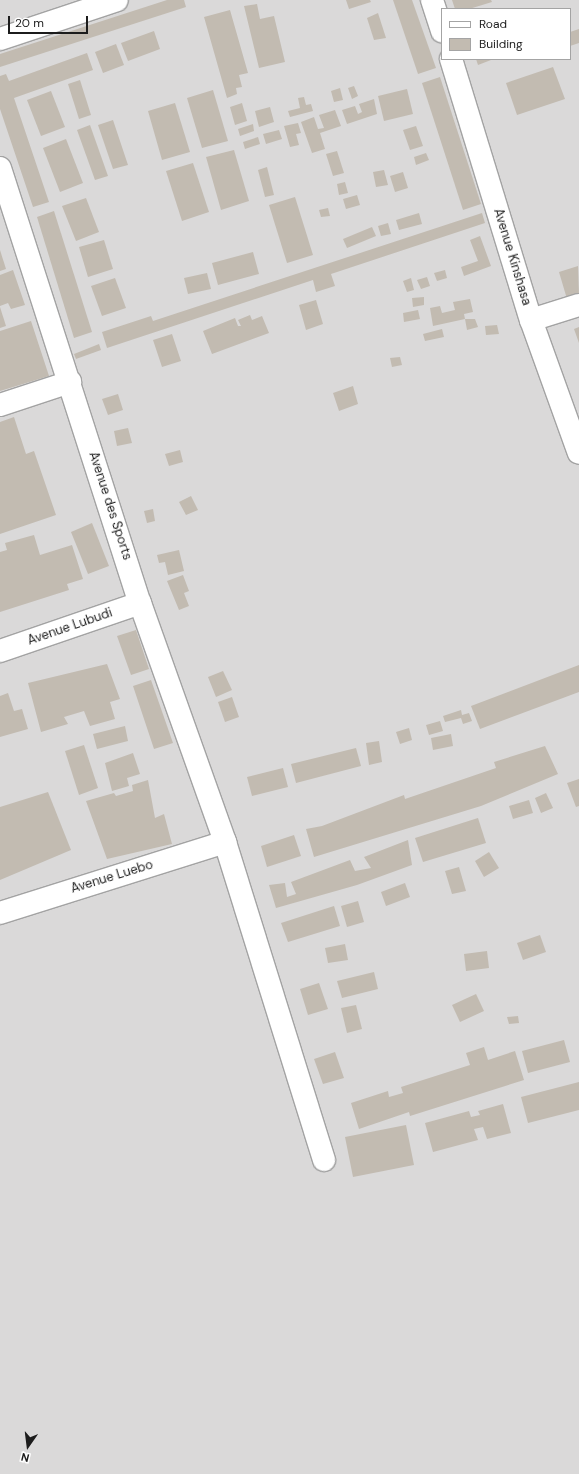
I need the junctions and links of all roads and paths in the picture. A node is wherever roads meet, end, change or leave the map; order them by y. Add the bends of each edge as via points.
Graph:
1 (117, 0) edge
2 (432, 0) edge
3 (441, 28) edge
4 (0, 39) edge
5 (451, 60) edge
6 (0, 168) edge
7 (579, 305) edge
8 (531, 320) junction
9 (70, 382) junction
10 (0, 405) edge
11 (579, 453) edge
12 (140, 603) junction
13 (0, 651) edge
14 (225, 842) junction
15 (0, 913) edge
16 (324, 1160) dead end

1 - 4 street
2 - 3 street
5 - 8 street, Avenue Kinshasa
6 - 9 street, Avenue des Sports
7 - 8 street
8 - 11 street, Avenue Kinshasa
9 - 10 street
9 - 12 street, Avenue des Sports
12 - 13 street, Avenue Lubudi
12 - 14 street, Avenue des Sports
14 - 15 street, Avenue Luebo
14 - 16 street, Avenue des Sports

